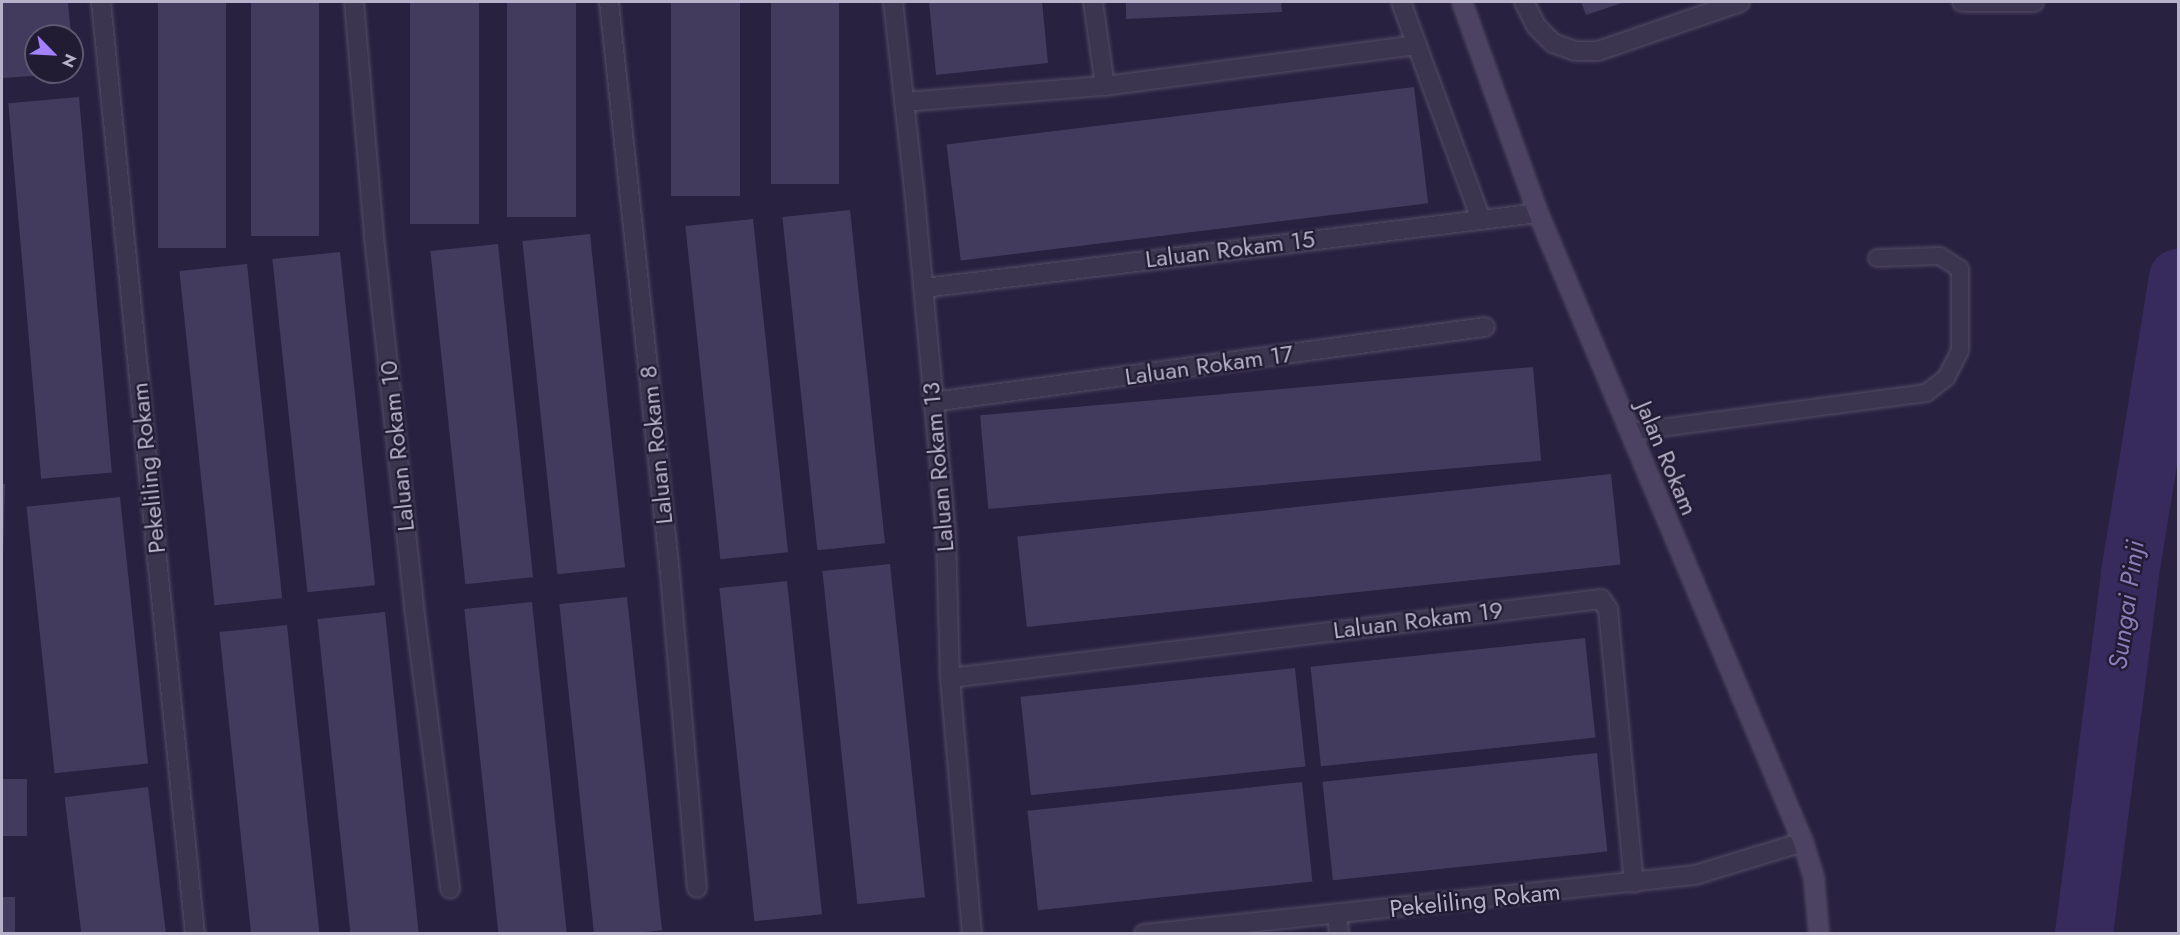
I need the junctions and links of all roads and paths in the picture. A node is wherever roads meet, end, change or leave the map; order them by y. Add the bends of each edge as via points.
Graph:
1 (101, 2) edge
2 (354, 2) edge
3 (609, 2) edge
4 (893, 2) edge
5 (1093, 2) edge
6 (1401, 2) edge
7 (1462, 2) edge
8 (1524, 2) edge
9 (1740, 2) edge
10 (1962, 2) edge
11 (2034, 2) edge
12 (1415, 45) junction
13 (1105, 86) junction
14 (904, 102) junction
15 (1538, 213) junction
16 (1480, 217) junction
17 (1877, 258) dead end
18 (924, 288) junction
19 (1485, 327) dead end
20 (933, 402) junction
21 (1630, 432) junction
22 (950, 678) junction
23 (1803, 843) junction
24 (1634, 883) junction
25 (697, 888) dead end
26 (450, 889) dead end
27 (1337, 914) junction
28 (195, 933) edge
29 (972, 933) edge
30 (1143, 933) edge
31 (1339, 933) edge
32 (1819, 933) edge

1 - 28 street, Pekeliling Rokam
2 - 26 street, Laluan Rokam 10 via 374,237 414,607
3 - 25 street, Laluan Rokam 8 via 670,574
4 - 14 street, Laluan Rokam 13
5 - 13 street
6 - 12 street
7 - 15 main road, Jalan Rokam
8 - 9 street via 1536,26 1553,43 1575,51 1598,51
10 - 11 street
12 - 13 street
12 - 16 street
13 - 14 street
14 - 18 street, Laluan Rokam 13
15 - 16 street, Laluan Rokam 15
15 - 21 main road, Jalan Rokam
16 - 18 street, Laluan Rokam 15
17 - 21 lane via 1940,256 1960,269 1960,351 1946,378 1926,393
18 - 20 street, Laluan Rokam 13
19 - 20 street, Laluan Rokam 17
20 - 22 street, Laluan Rokam 13 via 946,536
21 - 23 main road, Jalan Rokam
22 - 24 street, Laluan Rokam 19 via 1600,599 1608,609
22 - 29 street, Laluan Rokam 13
23 - 24 street, Pekeliling Rokam via 1695,875
23 - 32 main road, Jalan Rokam via 1814,879
24 - 27 street, Pekeliling Rokam
27 - 30 street, Pekeliling Rokam
27 - 31 street

